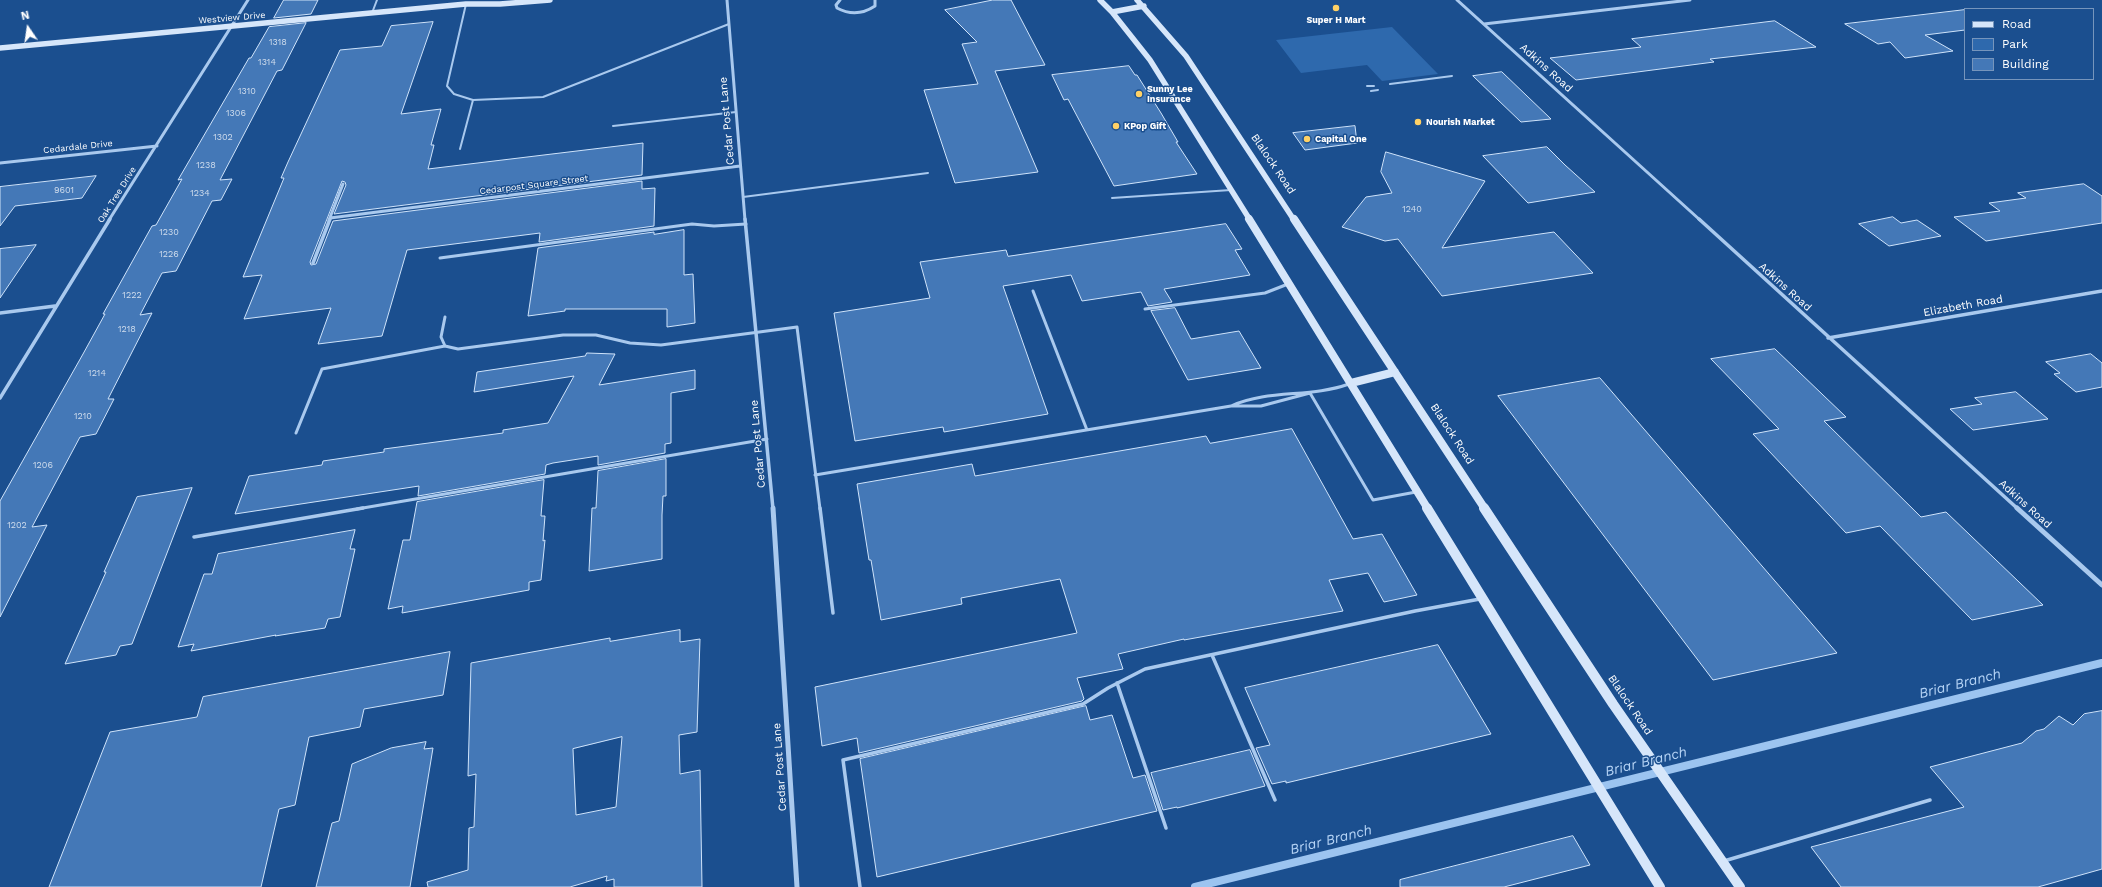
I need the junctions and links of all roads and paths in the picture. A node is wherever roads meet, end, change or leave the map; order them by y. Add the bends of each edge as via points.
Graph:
1 (248, 0) edge
2 (377, 0) edge
3 (486, 0) edge
4 (550, 0) edge
5 (727, 0) edge
6 (840, 0) edge
7 (875, 0) edge
8 (1100, 0) edge
9 (1137, 0) edge
10 (1457, 0) edge
11 (1690, 0) edge
12 (466, 4) junction
13 (1144, 6) junction
14 (1112, 12) junction
15 (372, 13) junction
16 (729, 24) junction
17 (1484, 24) junction
18 (232, 26) junction
19 (0, 48) edge
20 (1452, 76) dead end
21 (1396, 83) junction
22 (1390, 84) dead end
23 (1367, 86) dead end
24 (1374, 86) dead end
25 (1394, 88) dead end
26 (1378, 90) dead end
27 (1371, 91) dead end
28 (473, 100) junction
29 (736, 112) junction
30 (613, 126) dead end
31 (157, 146) junction
32 (460, 149) dead end
33 (0, 163) edge
34 (740, 166) junction
35 (928, 172) dead end
36 (343, 184) dead end
37 (1232, 190) junction
38 (743, 197) junction
39 (1112, 198) dead end
40 (330, 218) junction
41 (746, 224) junction
42 (440, 258) dead end
43 (313, 263) dead end
44 (1290, 284) junction
45 (1033, 291) dead end
46 (2102, 291) edge
47 (55, 306) junction
48 (1145, 309) dead end
49 (0, 313) edge
50 (445, 317) dead end
51 (756, 332) junction
52 (1828, 338) junction
53 (445, 346) junction
54 (1395, 372) junction
55 (1351, 383) junction
56 (1310, 393) junction
57 (0, 398) edge
58 (1231, 406) junction
59 (1086, 430) junction
60 (296, 433) dead end
61 (766, 439) junction
62 (815, 475) junction
63 (1417, 492) junction
64 (194, 537) dead end
65 (2102, 585) edge
66 (1482, 598) junction
67 (833, 613) dead end
68 (1212, 655) junction
69 (1117, 683) junction
70 (1275, 800) dead end
71 (1930, 800) dead end
72 (1166, 828) dead end
73 (1723, 862) junction
74 (797, 887) edge
75 (860, 887) edge
76 (1660, 887) edge
77 (1740, 887) edge

1 - 18 street, Oak Tree Drive
2 - 15 lane
3 - 12 main road, Westview Drive
4 - 12 main road, Westview Drive
5 - 16 street, Cedar Post Lane
6 - 7 street via 837,8 852,13 871,9 875,6
8 - 14 main road
9 - 13 main road, Blalock Road
10 - 17 street, Adkins Road
11 - 17 street
12 - 15 main road, Westview Drive
12 - 28 lane via 447,86 454,94
13 - 14 main road
13 - 54 main road, Blalock Road via 1187,58
14 - 37 main road via 1150,60
15 - 18 main road, Westview Drive
16 - 28 lane via 543,97
16 - 29 street, Cedar Post Lane
17 - 52 street, Adkins Road
18 - 19 main road, Westview Drive
18 - 31 street, Oak Tree Drive
20 - 21 lane
21 - 22 lane
21 - 25 lane
23 - 24 lane
26 - 27 lane
28 - 32 lane
29 - 30 lane
29 - 34 street, Cedar Post Lane
31 - 33 street, Cedardale Drive
31 - 47 street, Oak Tree Drive
34 - 38 street, Cedar Post Lane
34 - 40 street, Cedarpost Square Street
35 - 38 lane
36 - 40 street
37 - 39 lane
37 - 44 main road
38 - 41 street, Cedar Post Lane
40 - 43 street
41 - 42 lane via 692,224
41 - 51 street, Cedar Post Lane
44 - 48 lane via 1265,293
44 - 55 main road
45 - 59 lane
46 - 52 street, Elizabeth Road
47 - 49 street
47 - 57 street, Oak Tree Drive
50 - 53 lane via 441,337
51 - 53 lane via 661,345 630,343 596,335 563,335 458,349
51 - 61 street, Cedar Post Lane
51 - 62 lane via 797,327
52 - 65 street, Adkins Road
53 - 60 lane via 322,369
54 - 55 main road
54 - 73 main road, Blalock Road
55 - 56 lane via 1340,388
55 - 63 main road
56 - 58 lane via 1284,392 1242,400
56 - 58 lane via 1289,401 1246,409
56 - 63 lane via 1373,500
58 - 59 lane
59 - 62 lane
61 - 64 lane
61 - 74 street, Cedar Post Lane
62 - 67 lane
63 - 66 main road
66 - 68 lane
66 - 76 main road
68 - 69 lane via 1145,669
68 - 70 lane
69 - 72 lane
69 - 75 lane via 1084,704 843,760
71 - 73 lane
73 - 77 main road, Blalock Road

